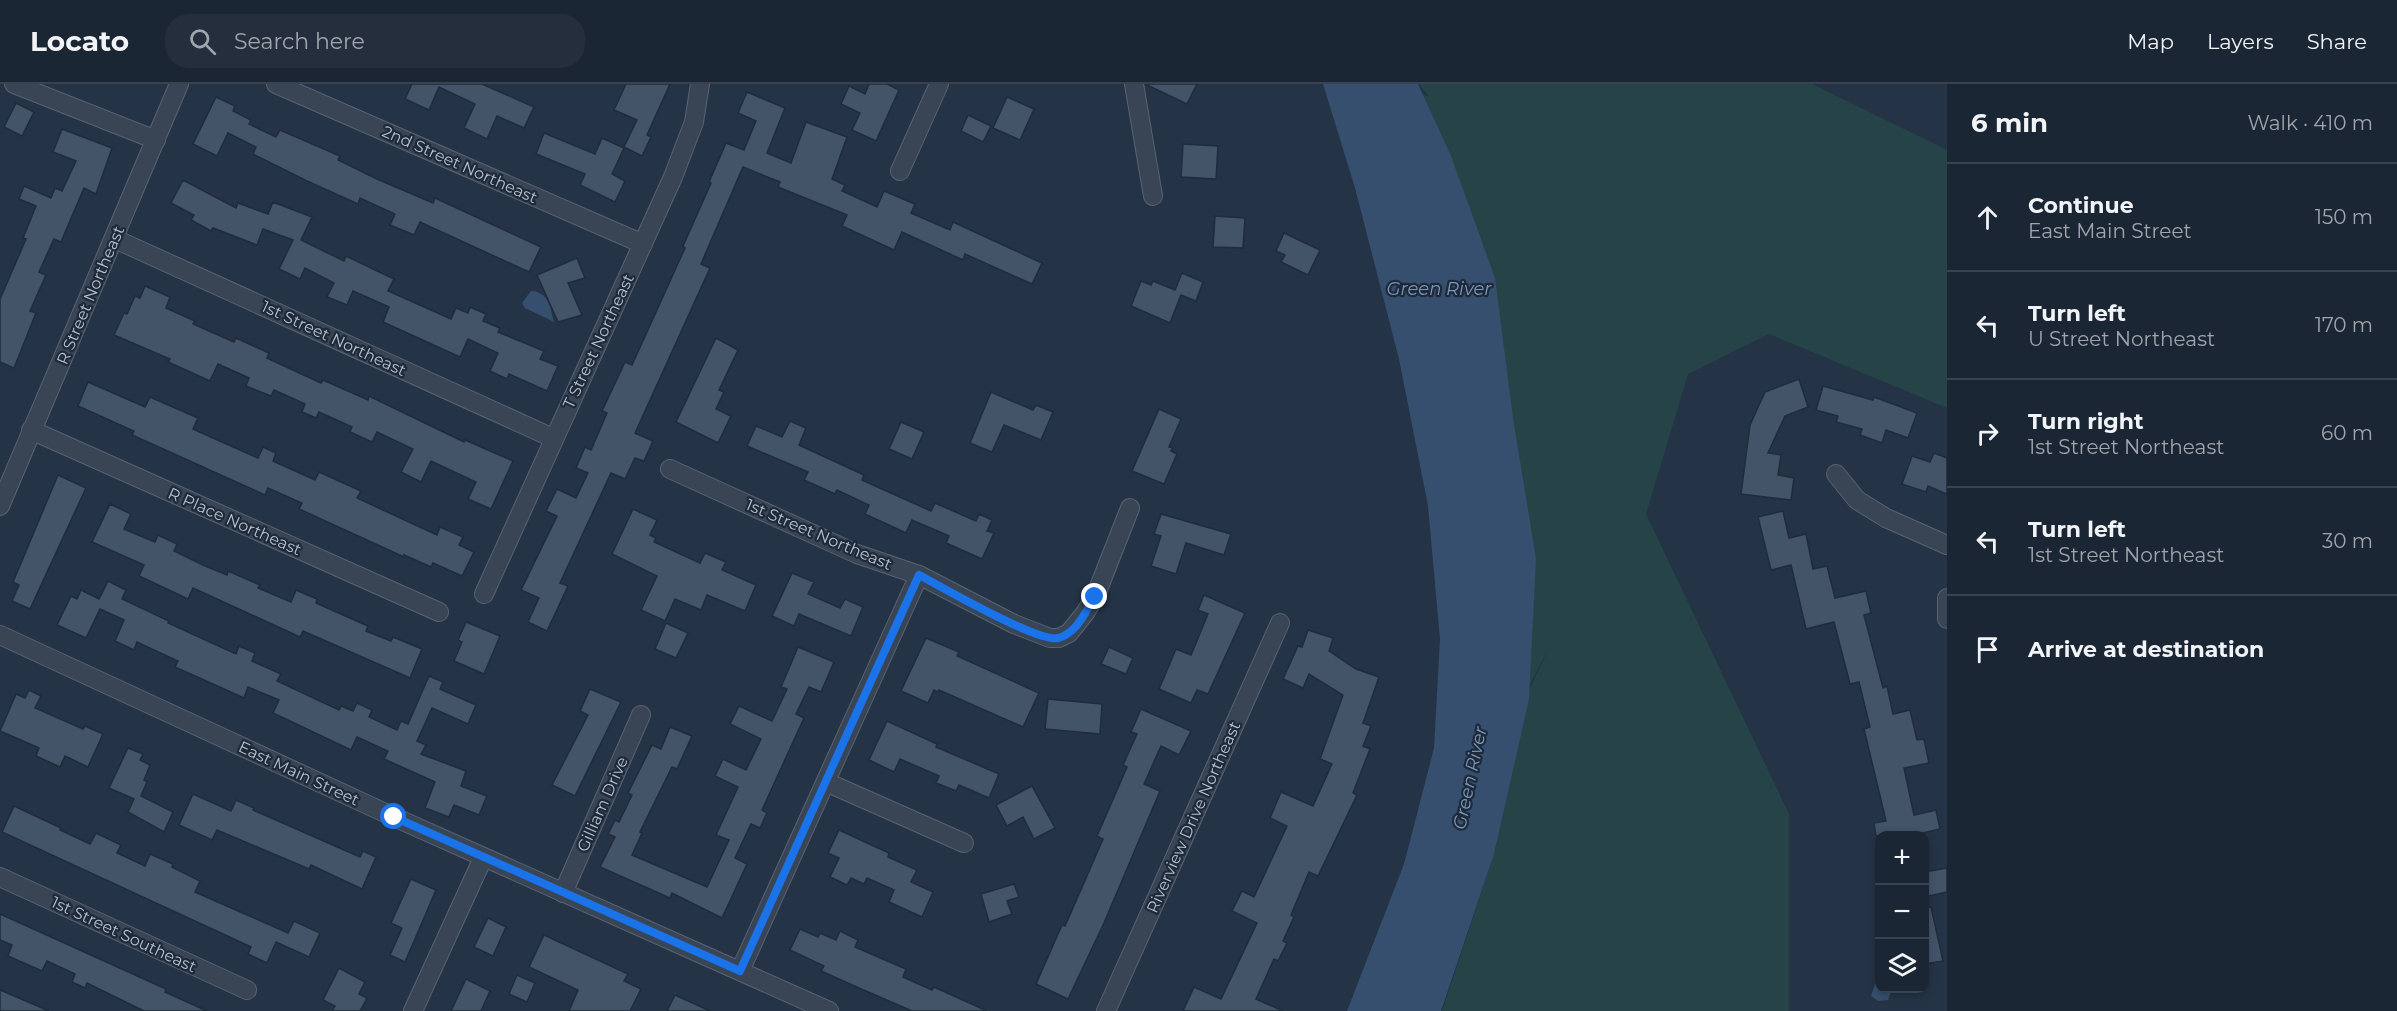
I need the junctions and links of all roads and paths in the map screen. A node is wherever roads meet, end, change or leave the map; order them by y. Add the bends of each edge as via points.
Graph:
1 (14, 84) edge
2 (179, 84) edge
3 (276, 84) edge
4 (700, 84) edge
5 (939, 84) edge
6 (1134, 84) edge
7 (156, 140) junction
8 (900, 171) dead end
9 (1154, 196) dead end
10 (115, 238) junction
11 (643, 244) junction
12 (31, 430) junction
13 (553, 438) junction
14 (670, 469) dead end
15 (1836, 474) dead end
16 (0, 506) edge
17 (1130, 508) dead end
18 (1947, 545) edge
19 (919, 575) junction
20 (484, 594) dead end
21 (1947, 598) edge
22 (439, 612) dead end
23 (1947, 619) edge
24 (1280, 623) dead end
25 (0, 635) edge
26 (641, 715) dead end
27 (826, 782) junction
28 (964, 843) dead end
29 (483, 858) junction
30 (0, 877) edge
31 (563, 893) junction
32 (740, 971) junction
33 (247, 990) dead end
34 (413, 1011) edge
35 (829, 1011) edge
36 (1106, 1011) edge

1 - 7 street
2 - 7 street, R Street Northeast
3 - 11 street, 2nd Street Northeast
4 - 11 street, T Street Northeast via 699,103 687,141
5 - 8 street
6 - 9 street
7 - 10 street, R Street Northeast
10 - 12 street, R Street Northeast
10 - 13 street, 1st Street Northeast
11 - 13 street, T Street Northeast
12 - 16 street, R Street Northeast
12 - 22 street, R Place Northeast
13 - 20 street, T Street Northeast
14 - 19 street, 1st Street Northeast via 857,554
15 - 18 street via 1857,500
17 - 19 street, 1st Street Northeast via 1095,597 1077,624 1059,638 1039,636
19 - 27 street
21 - 23 street
24 - 36 street, Riverview Drive Northeast
25 - 29 street, East Main Street
26 - 31 street, Gilliam Drive
27 - 28 street
27 - 32 street
29 - 31 street, East Main Street
29 - 34 street
30 - 33 street, 1st Street Southeast
31 - 32 street, East Main Street
32 - 35 street, East Main Street

